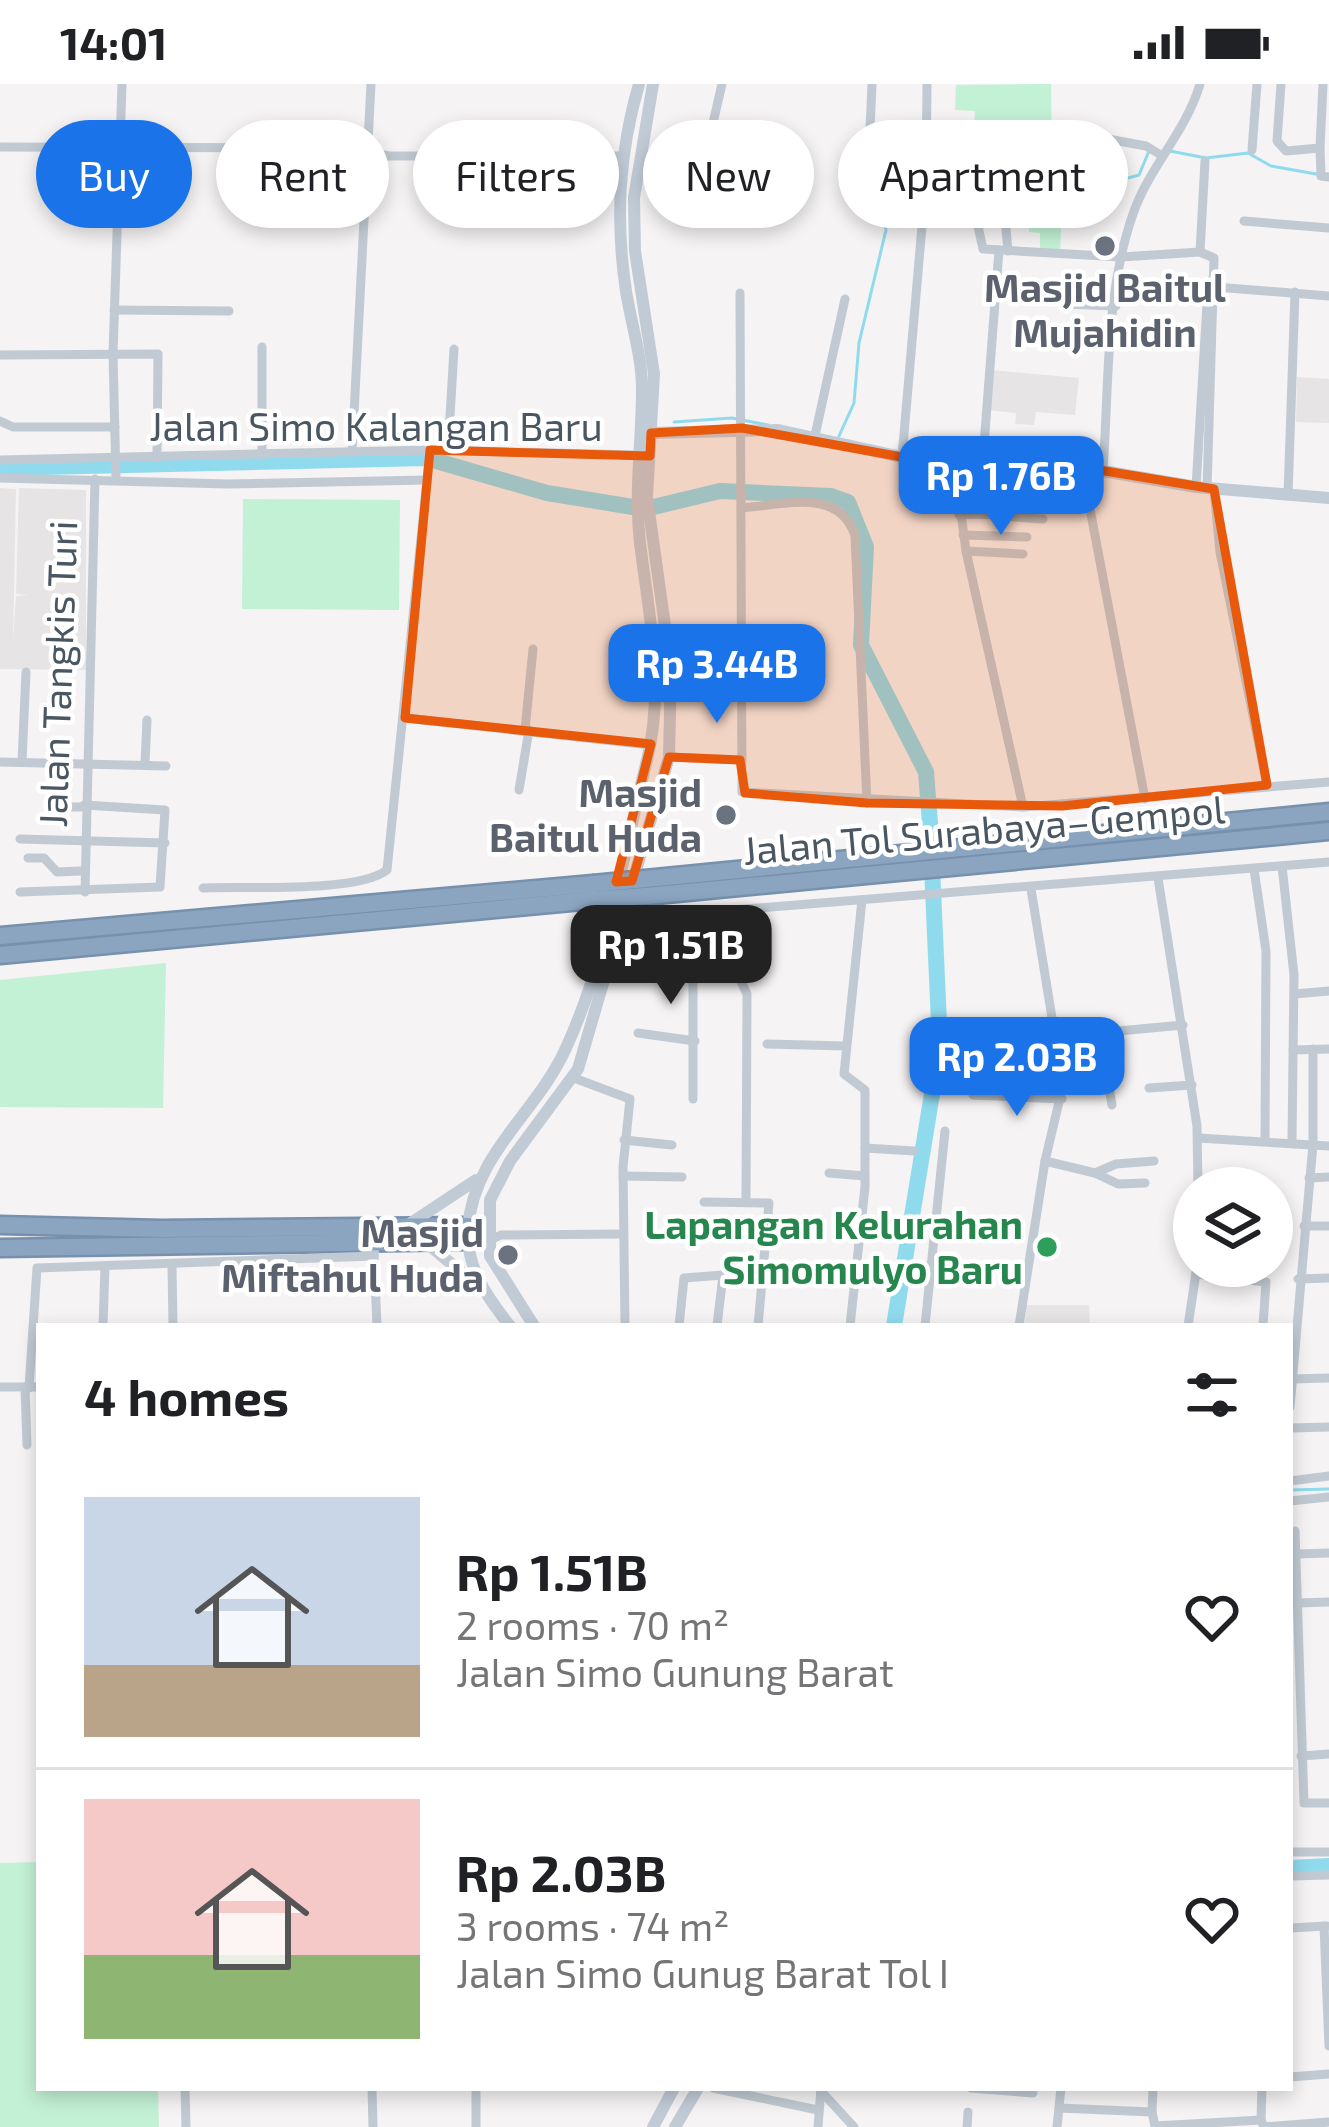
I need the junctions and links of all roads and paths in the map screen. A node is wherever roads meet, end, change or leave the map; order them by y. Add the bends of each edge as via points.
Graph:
1 (122, 84) edge
2 (370, 84) edge
3 (639, 84) edge
4 (652, 84) edge
5 (722, 84) edge
6 (872, 84) edge
7 (927, 84) edge
8 (1200, 84) edge
9 (1257, 84) edge
10 (1281, 84) edge
11 (1322, 84) edge
12 (1325, 109) edge
13 (121, 120) edge
14 (368, 120) edge
15 (714, 120) edge
16 (870, 120) edge
17 (927, 120) edge
18 (1128, 144) edge
19 (0, 146) edge
20 (36, 146) edge
21 (1320, 148) junction
22 (1252, 150) dead end
23 (1159, 151) junction
24 (389, 156) edge
25 (622, 156) junction
26 (1205, 161) dead end
27 (1324, 174) edge
28 (1244, 221) dead end
29 (117, 228) edge
30 (363, 228) edge
31 (920, 228) edge
32 (976, 228) edge
33 (1003, 228) edge
34 (1329, 228) edge
35 (1004, 251) junction
36 (1200, 252) junction
37 (1121, 257) junction
38 (1212, 284) junction
39 (1295, 292) junction
40 (740, 293) dead end
41 (1329, 296) edge
42 (845, 298) dead end
43 (1065, 304) dead end
44 (1116, 306) junction
45 (114, 310) junction
46 (229, 311) dead end
47 (262, 347) dead end
48 (454, 350) dead end
49 (112, 354) junction
50 (0, 355) edge
51 (0, 421) edge
52 (741, 422) junction
53 (115, 427) junction
54 (656, 433) junction
55 (815, 437) junction
56 (448, 450) junction
57 (352, 452) junction
58 (429, 453) junction
59 (262, 455) junction
60 (637, 455) junction
61 (902, 457) junction
62 (157, 458) junction
63 (983, 458) junction
64 (0, 460) edge
65 (954, 461) junction
66 (1082, 467) junction
67 (116, 468) junction
68 (1103, 471) junction
69 (428, 477) junction
70 (0, 478) edge
71 (95, 479) junction
72 (1206, 488) junction
73 (1288, 495) junction
74 (642, 497) junction
75 (742, 498) junction
76 (1329, 498) edge
77 (959, 515) junction
78 (1043, 519) dead end
79 (963, 536) junction
80 (1027, 536) dead end
81 (966, 551) junction
82 (1023, 554) dead end
83 (533, 649) dead end
84 (664, 669) junction
85 (26, 672) dead end
86 (405, 718) junction
87 (147, 720) dead end
88 (527, 730) junction
89 (650, 745) junction
90 (669, 757) junction
91 (740, 760) junction
92 (0, 762) edge
93 (22, 762) junction
94 (86, 763) junction
95 (145, 763) junction
96 (166, 766) dead end
97 (1329, 782) edge
98 (1267, 785) junction
99 (519, 790) dead end
100 (1145, 799) junction
101 (867, 802) junction
102 (84, 806) junction
103 (58, 807) dead end
104 (1023, 807) junction
105 (1329, 812) edge
106 (1329, 831) edge
107 (20, 839) dead end
108 (83, 842) junction
109 (165, 842) junction
110 (28, 858) dead end
111 (932, 859) junction
112 (1329, 862) edge
113 (1282, 866) junction
114 (1254, 868) junction
115 (81, 872) junction
116 (1158, 878) junction
117 (203, 888) dead end
118 (1030, 889) junction
119 (20, 892) dead end
120 (85, 892) junction
121 (593, 892) junction
122 (862, 900) junction
123 (743, 912) junction
124 (693, 916) junction
125 (623, 919) junction
126 (0, 936) edge
127 (0, 956) edge
128 (1329, 991) edge
129 (1294, 994) junction
130 (1183, 1025) junction
131 (638, 1033) dead end
132 (1054, 1036) junction
133 (695, 1041) junction
134 (767, 1044) dead end
135 (845, 1046) junction
136 (1312, 1049) junction
137 (1329, 1049) edge
138 (1293, 1050) junction
139 (574, 1078) junction
140 (1063, 1085) junction
141 (1192, 1085) junction
142 (1149, 1088) dead end
143 (973, 1095) dead end
144 (692, 1099) dead end
145 (1062, 1099) junction
146 (1112, 1105) dead end
147 (945, 1131) dead end
148 (1198, 1138) junction
149 (1265, 1139) junction
150 (624, 1140) junction
151 (1292, 1140) junction
152 (1313, 1144) junction
153 (672, 1145) dead end
154 (1329, 1146) edge
155 (865, 1148) junction
156 (914, 1151) dead end
157 (1046, 1161) junction
158 (1154, 1161) dead end
159 (1198, 1167) edge
160 (830, 1173) dead end
161 (1095, 1173) junction
162 (623, 1176) junction
163 (865, 1176) junction
164 (682, 1177) dead end
165 (1309, 1178) junction
166 (1329, 1178) edge
167 (477, 1180) junction
168 (1145, 1183) dead end
169 (746, 1201) junction
170 (704, 1202) dead end
171 (0, 1225) edge
172 (407, 1225) junction
173 (1304, 1226) junction
174 (1329, 1226) edge
175 (478, 1234) junction
176 (623, 1234) junction
177 (162, 1238) junction
178 (375, 1241) junction
179 (424, 1241) junction
180 (0, 1248) edge
181 (106, 1266) junction
182 (172, 1267) junction
183 (723, 1274) junction
184 (1329, 1278) edge
185 (762, 1279) junction
186 (1298, 1280) junction
187 (1194, 1287) edge
188 (1267, 1287) edge
189 (482, 1290) junction
190 (104, 1323) edge
191 (173, 1323) edge
192 (377, 1323) edge
193 (508, 1323) edge
194 (531, 1323) edge
195 (625, 1323) edge
196 (679, 1323) edge
197 (717, 1323) edge
198 (758, 1323) edge
199 (850, 1323) edge
200 (926, 1323) edge
201 (1019, 1323) edge
202 (1188, 1323) edge
203 (1263, 1323) edge
204 (1293, 1351) edge
205 (1329, 1378) edge
206 (1293, 1379) edge
207 (0, 1387) edge
208 (31, 1388) edge
209 (1329, 1427) edge
210 (1293, 1428) edge
211 (27, 1445) dead end
212 (1329, 1476) edge
213 (1293, 1481) edge
214 (1329, 1497) edge
215 (1293, 1502) edge
216 (1295, 1531) dead end
217 (1296, 1553) junction
218 (1329, 1553) edge
219 (1329, 1602) edge
220 (1298, 1603) junction
221 (1294, 1649) edge
222 (1295, 1703) edge
223 (1297, 1753) edge
224 (1329, 1754) edge
225 (1329, 1803) edge
226 (1293, 1852) edge
227 (1329, 1852) edge
228 (1329, 1875) edge
229 (1293, 1876) edge
230 (1327, 1926) edge
231 (1293, 1928) edge
232 (1329, 2046) edge
233 (1329, 2074) edge
234 (1293, 2077) edge
235 (185, 2091) edge
236 (372, 2091) edge
237 (476, 2091) edge
238 (672, 2091) edge
239 (696, 2091) edge
240 (727, 2091) edge
241 (821, 2091) edge
242 (823, 2091) edge
243 (1033, 2091) edge
244 (1060, 2091) edge
245 (1153, 2091) edge
246 (1262, 2091) edge
247 (1059, 2108) junction
248 (818, 2110) junction
249 (968, 2112) dead end
250 (1152, 2112) junction
251 (1261, 2120) junction
252 (1329, 2122) edge
253 (186, 2127) edge
254 (373, 2127) edge
255 (476, 2127) edge
256 (653, 2127) edge
257 (675, 2127) edge
258 (818, 2127) edge
259 (854, 2127) edge
260 (967, 2127) edge
261 (1058, 2127) edge

1 - 13 street
2 - 14 street
3 - 25 main road
4 - 54 main road via 634,198
5 - 15 street
6 - 16 street
7 - 17 street
8 - 23 street
9 - 22 street
10 - 21 street via 1277,141 1286,151
11 - 12 street
12 - 21 street
18 - 23 street
19 - 20 street
21 - 27 street
23 - 37 street
24 - 25 street
25 - 60 main road via 619,226 642,387
26 - 36 street
28 - 34 street
29 - 45 street
30 - 57 street
31 - 61 street
32 - 35 street via 980,246
33 - 35 street
35 - 37 street
35 - 63 street
36 - 37 street
36 - 38 street via 1213,257
37 - 44 street
38 - 39 street
38 - 72 street
39 - 41 street
39 - 73 street
40 - 52 street
42 - 55 street
43 - 44 street
44 - 68 street
45 - 46 street
45 - 49 street
47 - 59 street
48 - 56 street
49 - 50 street
49 - 53 street
49 - 62 street via 158,354
51 - 53 street
52 - 54 main road
52 - 55 main road
52 - 75 street
53 - 67 street
54 - 74 main road
55 - 61 main road
56 - 58 street, Jalan Simo Kalangan Baru
56 - 60 street, Jalan Simo Kalangan Baru
57 - 58 street, Jalan Simo Kalangan Baru
57 - 59 street, Jalan Simo Kalangan Baru
58 - 69 street
59 - 62 street, Jalan Simo Kalangan Baru
60 - 74 main road
61 - 65 main road
62 - 67 street, Jalan Simo Kalangan Baru
63 - 65 main road
63 - 66 main road
64 - 67 street
65 - 77 street
66 - 68 main road
66 - 100 street
67 - 69 street
67 - 71 street
68 - 72 main road
69 - 86 street
70 - 71 street
71 - 94 street, Jalan Tangkis Turi
72 - 73 main road
72 - 98 street
73 - 76 main road
74 - 84 main road
75 - 91 street
75 - 101 street via 830,504 849,518
77 - 78 street via 998,510
77 - 79 street
79 - 80 street
79 - 81 street
81 - 82 street
81 - 104 street
83 - 88 street
84 - 89 main road
84 - 90 main road
85 - 93 street
86 - 88 street
86 - 117 street via 384,873
87 - 95 street
88 - 89 street
88 - 99 street
89 - 167 main road via 578,1019 539,1096
90 - 91 street
90 - 125 main road
91 - 101 street via 742,792
92 - 93 street
93 - 94 street
94 - 95 street
94 - 102 street, Jalan Tangkis Turi
95 - 96 street
97 - 98 street
98 - 100 street
100 - 104 street
101 - 104 street
102 - 103 street
102 - 108 street, Jalan Tangkis Turi
102 - 109 street via 165,810
105 - 111 highway, Jalan Tol Surabaya–Gempol
106 - 111 highway, Jalan Tol Surabaya–Gempol
107 - 108 street
108 - 109 street
108 - 115 street, Jalan Tangkis Turi
109 - 120 street via 160,887
110 - 115 street via 44,858 57,872
111 - 121 highway, Jalan Tol Surabaya–Gempol, bridge
112 - 113 street
113 - 114 street
113 - 129 street
114 - 116 street
114 - 149 street via 1266,968
115 - 120 street, Jalan Tangkis Turi
116 - 118 street
116 - 130 street
118 - 122 street
118 - 132 street
119 - 120 street
121 - 126 highway, Jalan Tol Surabaya–Gempol
121 - 127 highway, Jalan Tol Surabaya–Gempol
122 - 123 street
122 - 135 street
123 - 124 street
123 - 169 street via 736,971 746,994
124 - 125 street
124 - 133 street
125 - 139 main road
128 - 129 street
129 - 138 street
130 - 132 street
130 - 141 street
131 - 133 street
132 - 140 street
133 - 144 street
134 - 135 street
135 - 155 street via 844,1077 864,1086
136 - 137 street
136 - 138 street
136 - 152 street
138 - 151 street
139 - 150 street via 630,1097
139 - 175 main road via 496,1183
140 - 145 street
140 - 146 street via 1108,1081
141 - 142 street
141 - 148 street
143 - 145 street
145 - 157 street
147 - 200 street
148 - 149 street
148 - 159 street
149 - 151 street
150 - 153 street
150 - 162 street
151 - 152 street
152 - 154 street
152 - 165 street
155 - 156 street
155 - 163 street
157 - 161 street
157 - 201 street
158 - 161 street
160 - 163 street
161 - 168 street via 1118,1184
162 - 164 street
162 - 176 street
163 - 199 street
165 - 166 street
165 - 173 street
167 - 172 main road
167 - 175 main road
169 - 170 street
169 - 185 street via 769,1203
171 - 177 highway
172 - 175 highway
172 - 178 highway
173 - 174 street
173 - 186 street
175 - 176 street
175 - 179 highway
175 - 189 main road
175 - 194 main road
176 - 195 street
177 - 178 highway
177 - 180 highway
178 - 179 highway
178 - 182 street
178 - 192 street
179 - 189 main road
181 - 182 street
181 - 190 street
181 - 208 street via 37,1268
182 - 191 street
183 - 185 street
183 - 196 street via 684,1278
183 - 197 street
184 - 186 street
185 - 198 street
186 - 204 street
187 - 202 street
188 - 203 street
189 - 193 main road
205 - 206 street
207 - 208 street
208 - 211 street
209 - 210 street
212 - 213 street
214 - 215 street
216 - 217 street
217 - 218 street
217 - 220 street
219 - 220 street
220 - 221 street
221 - 222 street
222 - 223 street
223 - 224 street
223 - 225 street via 1304,1803
226 - 227 street
228 - 229 street
230 - 231 street
230 - 232 street
233 - 234 street
235 - 253 street
236 - 254 street
237 - 255 street
238 - 256 main road
239 - 257 main road
240 - 248 street
241 - 248 street
242 - 259 street
243 - 244 street
244 - 247 street
245 - 250 street
246 - 251 street
247 - 250 street
247 - 261 street
248 - 258 street
249 - 260 street
250 - 251 street via 1155,2126
251 - 252 street via 1263,2127

